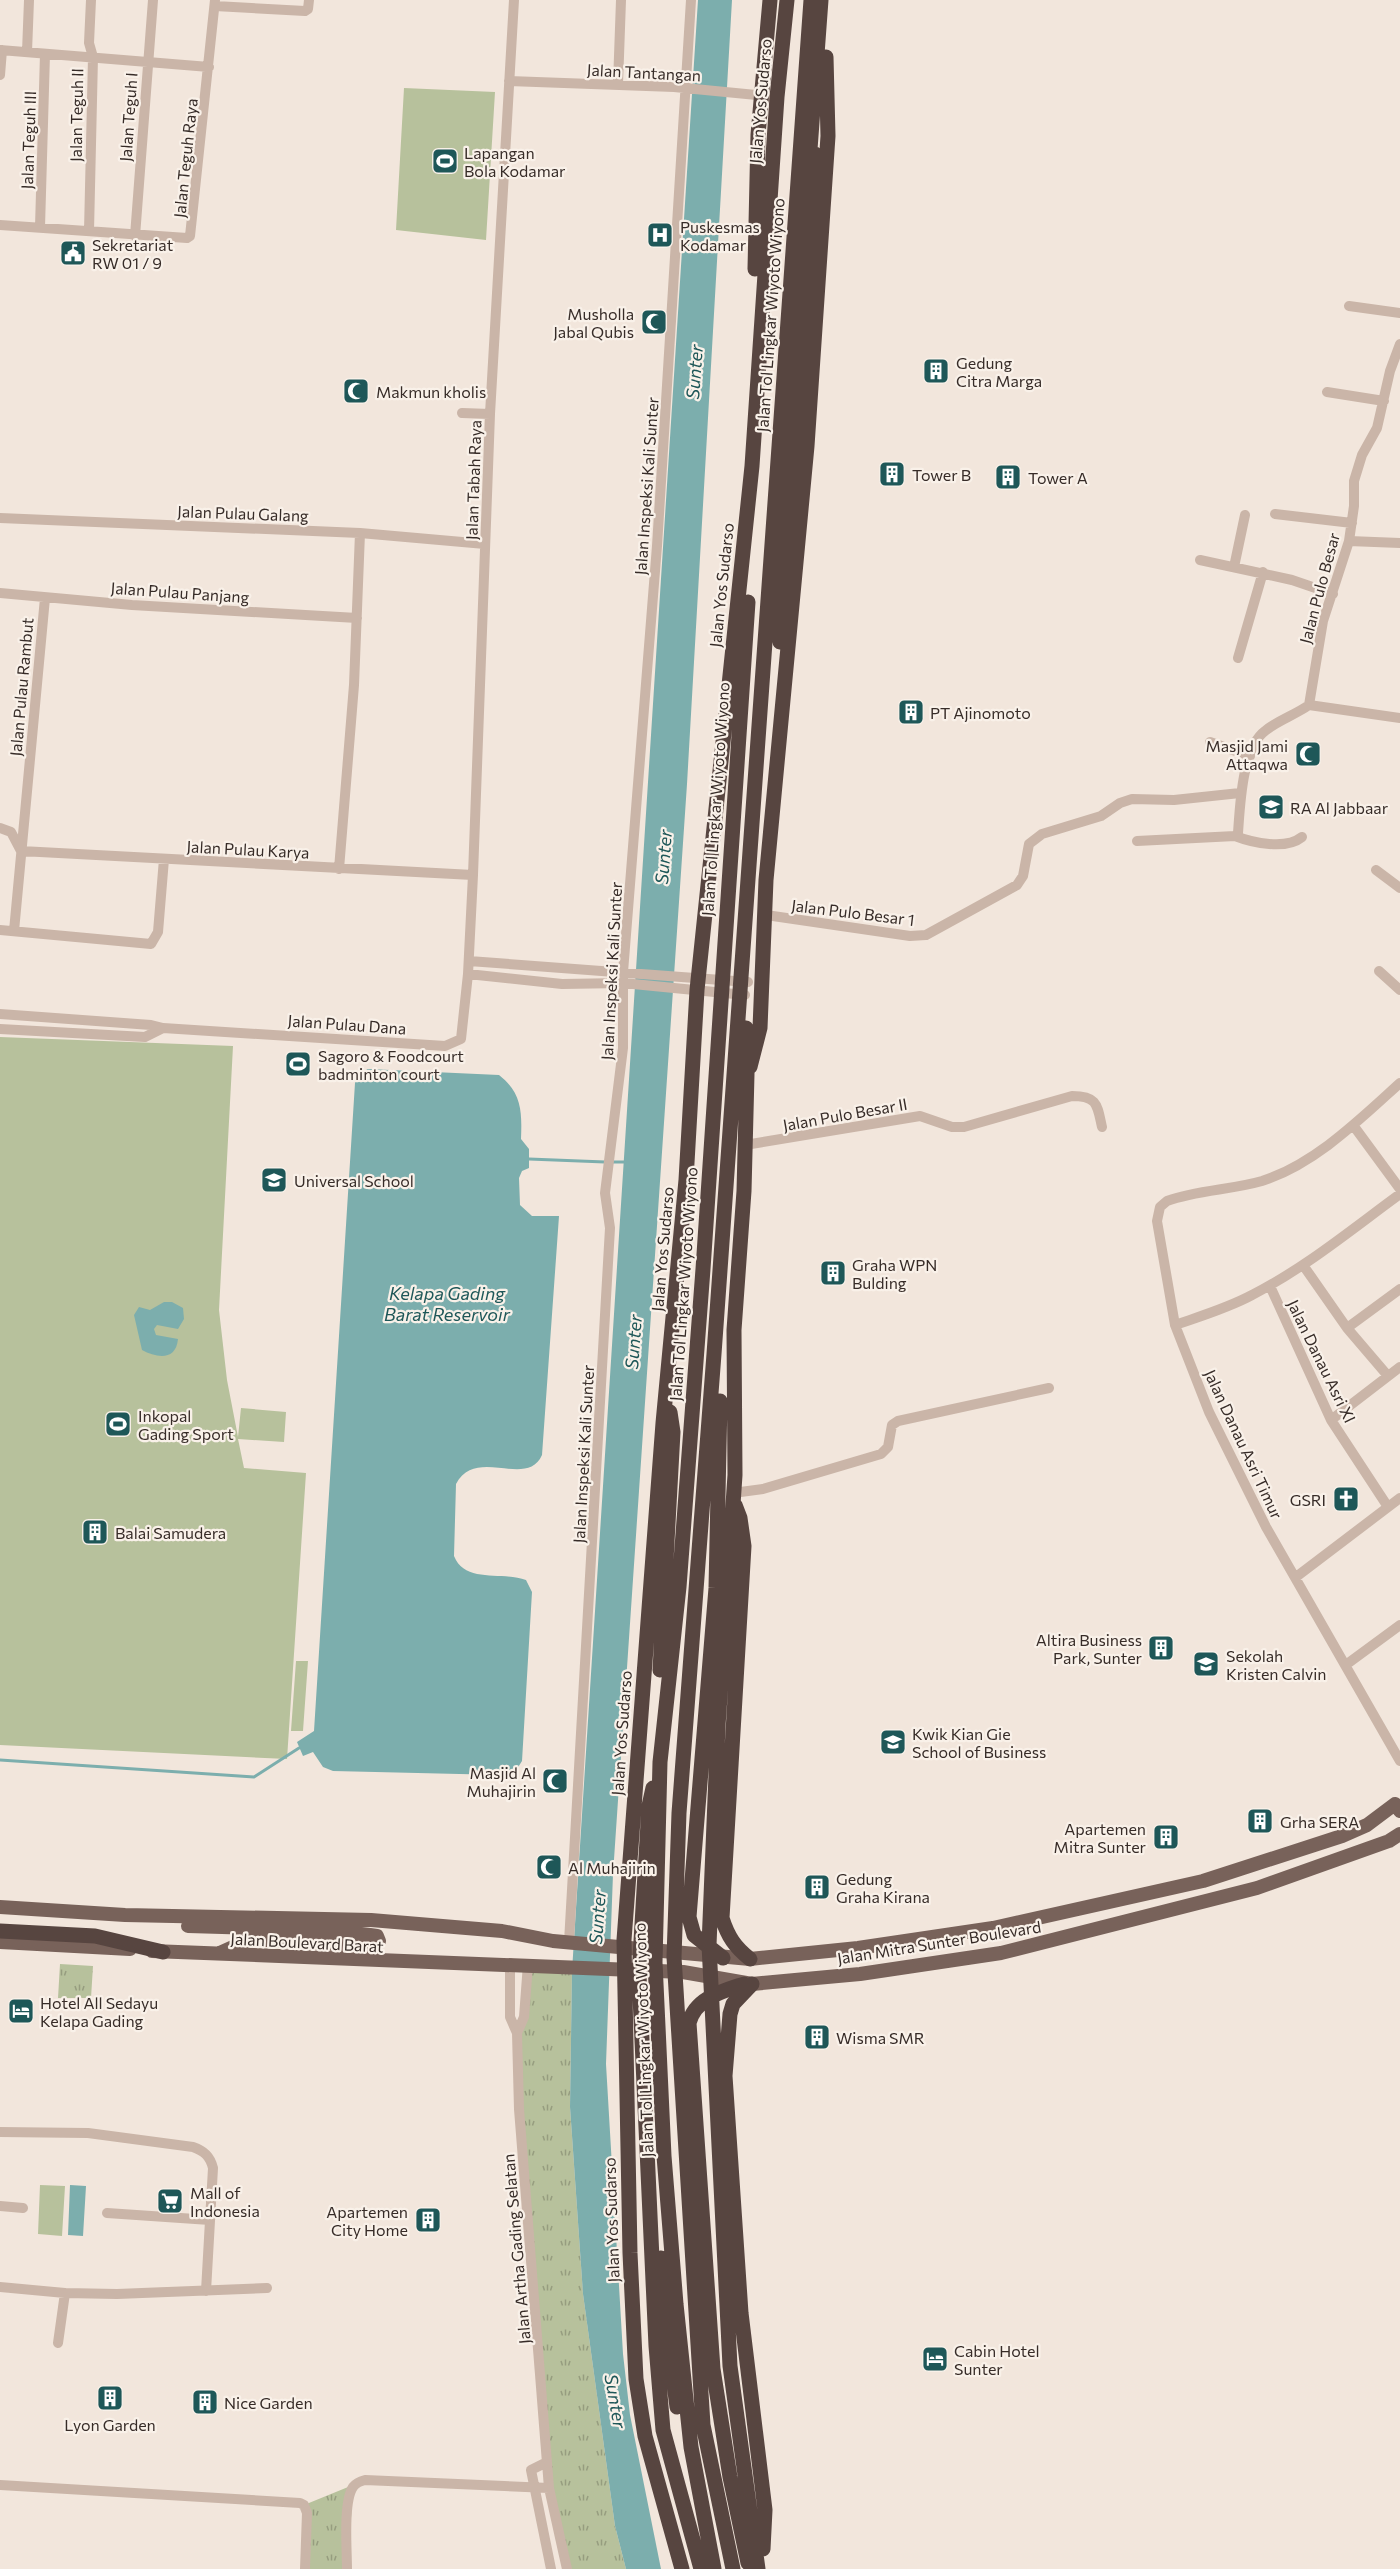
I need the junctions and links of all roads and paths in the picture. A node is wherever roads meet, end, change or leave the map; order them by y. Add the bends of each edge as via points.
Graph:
1 (30, 0) edge
2 (91, 0) edge
3 (153, 0) edge
4 (309, 0) edge
5 (514, 0) edge
6 (621, 0) edge
7 (691, 0) edge
8 (770, 0) edge
9 (215, 3) edge
10 (790, 3) edge
11 (819, 3) edge
12 (1, 50) edge
13 (27, 52) junction
14 (45, 54) junction
15 (93, 57) junction
16 (147, 62) junction
17 (209, 67) junction
18 (0, 75) edge
19 (509, 81) junction
20 (618, 84) junction
21 (686, 89) junction
22 (777, 97) junction
23 (827, 102) junction
24 (811, 138) junction
25 (778, 143) dead end
26 (0, 225) edge
27 (40, 227) junction
28 (88, 231) junction
29 (135, 236) junction
30 (1349, 306) dead end
31 (1400, 313) edge
32 (1400, 344) edge
33 (769, 367) junction
34 (1327, 392) dead end
35 (1384, 401) junction
36 (462, 413) dead end
37 (490, 414) junction
38 (1275, 514) dead end
39 (1245, 515) dead end
40 (0, 518) edge
41 (1352, 523) junction
42 (360, 533) junction
43 (1349, 541) junction
44 (1400, 543) edge
45 (485, 544) junction
46 (1200, 560) dead end
47 (1234, 567) junction
48 (1263, 572) junction
49 (0, 593) edge
50 (1333, 594) junction
51 (45, 598) junction
52 (357, 618) junction
53 (1238, 658) dead end
54 (1310, 705) junction
55 (1400, 718) edge
56 (781, 734) junction
57 (1210, 742) dead end
58 (762, 752) junction
59 (1250, 756) junction
60 (1240, 793) junction
61 (0, 828) edge
62 (752, 835) junction
63 (1235, 836) junction
64 (1302, 837) dead end
65 (1137, 841) dead end
66 (21, 851) junction
67 (164, 859) junction
68 (339, 868) junction
69 (1376, 870) dead end
70 (473, 875) junction
71 (1400, 888) edge
72 (766, 915) junction
73 (753, 925) junction
74 (0, 930) edge
75 (14, 931) junction
76 (763, 939) junction
77 (471, 961) junction
78 (1379, 971) dead end
79 (471, 974) junction
80 (627, 978) junction
81 (698, 985) junction
82 (748, 988) junction
83 (1400, 990) edge
84 (0, 1014) edge
85 (163, 1028) junction
86 (0, 1029) edge
87 (747, 1079) junction
88 (693, 1081) junction
89 (1400, 1083) edge
90 (1353, 1125) junction
91 (1102, 1127) dead end
92 (745, 1145) junction
93 (1400, 1189) edge
94 (1400, 1194) edge
95 (1303, 1265) junction
96 (1270, 1286) junction
97 (1400, 1289) edge
98 (1175, 1325) junction
99 (1347, 1328) junction
100 (714, 1354) junction
101 (1400, 1367) edge
102 (1388, 1376) junction
103 (1049, 1388) dead end
104 (667, 1394) junction
105 (1331, 1420) junction
106 (733, 1496) junction
107 (1400, 1498) edge
108 (1388, 1507) junction
109 (1296, 1577) junction
110 (1400, 1625) edge
111 (1347, 1664) junction
112 (1400, 1761) edge
113 (660, 1762) junction
114 (1398, 1805) edge
115 (1396, 1842) edge
116 (1228, 1874) junction
117 (1203, 1881) junction
118 (1232, 1894) junction
119 (1207, 1900) junction
120 (0, 1907) edge
121 (124, 1915) junction
122 (0, 1930) edge
123 (0, 1942) edge
124 (570, 1942) junction
125 (622, 1947) junction
126 (163, 1952) junction
127 (218, 1954) junction
128 (723, 1958) junction
129 (750, 1959) junction
130 (510, 1964) junction
131 (528, 1964) junction
132 (612, 1968) joint
133 (642, 1969) junction
134 (748, 1984) junction
135 (689, 2023) junction
136 (651, 2027) junction
137 (517, 2033) junction
138 (0, 2132) edge
139 (0, 2206) edge
140 (23, 2208) dead end
141 (107, 2213) dead end
142 (210, 2220) junction
143 (705, 2278) junction
144 (0, 2287) edge
145 (267, 2288) dead end
146 (206, 2291) junction
147 (65, 2293) junction
148 (58, 2343) dead end
149 (547, 2462) junction
150 (0, 2485) edge
151 (549, 2488) junction
152 (534, 2489) junction
153 (695, 2544) junction
154 (305, 2569) edge
155 (347, 2569) edge
156 (551, 2569) edge
157 (567, 2569) edge
158 (682, 2569) edge
159 (701, 2569) edge
160 (714, 2569) edge
161 (733, 2569) edge
162 (744, 2569) edge
163 (750, 2569) edge
164 (760, 2569) edge

1 - 13 street
2 - 15 street, Jalan Teguh II via 89,43
3 - 16 street, Jalan Teguh I
4 - 9 street via 309,9 305,11
5 - 19 street, Jalan Tabah Raya
6 - 20 street
7 - 21 street, Jalan Inspeksi Kali Sunter
8 - 33 highway via 758,135 754,338
9 - 17 street, Jalan Teguh Raya
10 - 11 highway via 796,18 803,21 811,20
10 - 22 highway, Jalan Yos Sudarso
10 - 33 highway, Jalan Tol Lingkar Wiyoto Wiyono
11 - 23 highway
11 - 24 highway
11 - 62 highway, Jalan Tol Lingkar Wiyoto Wiyono
12 - 13 street
12 - 18 street
13 - 14 street
14 - 15 street
14 - 27 street, Jalan Teguh III
15 - 16 street
15 - 28 street, Jalan Teguh II
16 - 17 street
16 - 29 street, Jalan Teguh I
17 - 29 street, Jalan Teguh Raya via 192,232 187,238
19 - 20 street, Jalan Tantangan
19 - 37 street, Jalan Tabah Raya
20 - 21 street, Jalan Tantangan
21 - 22 street, Jalan Tantangan
21 - 80 street, Jalan Inspeksi Kali Sunter
22 - 81 highway, Jalan Yos Sudarso via 752,466
23 - 56 highway via 810,407
23 - 62 highway via 818,119 765,805
24 - 25 highway via 801,126 794,125 784,129
24 - 58 highway
26 - 27 street, Jalan Teguh Raya
27 - 28 street, Jalan Teguh Raya
28 - 29 street, Jalan Teguh Raya
30 - 31 street
32 - 35 street, Jalan Pulo Besar
33 - 113 highway, Jalan Tol Lingkar Wiyoto Wiyono via 735,776 684,1516
34 - 35 street
35 - 41 street, Jalan Pulo Besar via 1354,481
36 - 37 street
37 - 45 street, Jalan Tabah Raya
38 - 41 street
39 - 47 street
40 - 42 street, Jalan Pulau Galang
41 - 43 street, Jalan Pulo Besar
42 - 45 street, Jalan Pulau Galang
42 - 52 street
43 - 44 street
43 - 50 street, Jalan Pulo Besar
45 - 70 street, Jalan Tabah Raya
46 - 47 street
47 - 48 street
48 - 50 street
48 - 53 street
49 - 51 street, Jalan Pulau Panjang
50 - 54 street, Jalan Pulo Besar via 1319,639
51 - 52 street, Jalan Pulau Panjang
51 - 66 street, Jalan Pulau Rambut
52 - 68 street
54 - 55 street
54 - 59 street via 1263,732
56 - 58 highway
56 - 72 highway
57 - 59 street
58 - 73 highway
59 - 60 street
60 - 63 street
60 - 72 street, Jalan Pulo Besar 1 via 1174,800 1132,799 1101,816 1042,834 1028,847 1024,873 1017,885 926,935
61 - 66 street via 11,832
62 - 100 highway, Jalan Tol Lingkar Wiyoto Wiyono
63 - 64 street via 1262,843 1294,842
63 - 65 street
66 - 67 street, Jalan Pulau Karya
66 - 75 street, Jalan Pulau Rambut
67 - 68 street, Jalan Pulau Karya
67 - 75 street via 158,932 151,944
68 - 70 street, Jalan Pulau Karya
69 - 71 street
70 - 77 street, Jalan Tabah Raya
72 - 76 highway
73 - 76 highway
73 - 82 highway
74 - 75 street
76 - 87 highway via 760,1028
77 - 79 street, Jalan Pulau Dana
77 - 80 street
78 - 83 street
79 - 80 street via 562,984
79 - 85 street, Jalan Pulau Dana via 463,1034 450,1045
80 - 81 street
80 - 124 street, Jalan Inspeksi Kali Sunter via 617,1108 605,1193 610,1228
81 - 82 street
81 - 88 highway, Jalan Yos Sudarso
82 - 87 highway
84 - 85 street, Jalan Pulau Dana
85 - 86 street, Jalan Pulau Dana via 145,1037
87 - 88 highway via 716,1070
87 - 92 highway
88 - 104 highway, Jalan Yos Sudarso
89 - 90 street, Jalan Danau Asri Timur
90 - 93 street
90 - 98 street, Jalan Danau Asri Timur via 1278,1174 1234,1189 1173,1199 1160,1207 1157,1221
91 - 92 street, Jalan Pulo Besar II via 1097,1105 1087,1096 1072,1096 964,1127 920,1116
92 - 106 highway via 734,1330
94 - 95 street
95 - 96 street
95 - 99 street
96 - 98 street via 1227,1307
96 - 105 street, Jalan Danau Asri XI
97 - 99 street
98 - 109 street, Jalan Danau Asri Timur via 1209,1412 1266,1527
99 - 102 street
100 - 128 highway via 720,1393 716,1588 689,1917 694,1935
100 - 161 highway, Jalan Tol Lingkar Wiyoto Wiyono via 678,1813 674,1958 703,2425
101 - 102 street
102 - 105 street
103 - 106 street via 898,1420 892,1425 888,1447 881,1454
104 - 125 highway via 673,1431 660,1670 639,1937 636,1943
104 - 158 highway, Jalan Yos Sudarso via 624,1940 624,1998 636,2379 645,2436
105 - 108 street, Jalan Danau Asri XI
106 - 129 highway via 744,1546 722,1918 735,1947
106 - 164 highway via 708,1945 730,2366
107 - 108 street
108 - 109 street
109 - 111 street, Jalan Danau Asri Timur
110 - 111 street
111 - 112 street, Jalan Danau Asri Timur
113 - 153 highway via 649,1806 639,1975 651,2244 663,2430
113 - 160 highway, Jalan Tol Lingkar Wiyoto Wiyono via 655,1962 667,2202 691,2447
114 - 116 main road, Jalan Mitra Sunter Boulevard via 1342,1836
115 - 118 main road, Jalan Mitra Sunter Boulevard
116 - 117 main road, Jalan Mitra Sunter Boulevard
116 - 118 main road via 1225,1885
117 - 119 main road via 1212,1891
117 - 129 main road, Jalan Mitra Sunter Boulevard via 993,1928
118 - 119 main road, Jalan Mitra Sunter Boulevard
119 - 134 main road, Jalan Mitra Sunter Boulevard via 1001,1953 860,1974
120 - 121 main road, Jalan Boulevard Barat
121 - 124 main road, Jalan Boulevard Barat via 371,1920 502,1931
121 - 127 main road via 155,1924 326,1930 377,1936 379,1941 368,1946 251,1939
122 - 126 highway via 95,1936
123 - 126 main road, Jalan Boulevard Barat
124 - 125 main road, Jalan Boulevard Barat
125 - 128 main road, Jalan Mitra Sunter Boulevard
126 - 127 main road, Jalan Boulevard Barat
127 - 130 main road, Jalan Boulevard Barat
128 - 129 main road, Jalan Mitra Sunter Boulevard
130 - 131 main road, Jalan Boulevard Barat
130 - 137 street, Jalan Artha Gading Selatan via 510,2017
131 - 132 main road, Jalan Boulevard Barat
131 - 137 street, Jalan Artha Gading Selatan via 524,2017
132 - 133 main road, Jalan Mitra Sunter Boulevard
133 - 134 main road, Jalan Mitra Sunter Boulevard
133 - 136 highway
134 - 135 highway via 723,1991 698,2005
134 - 164 highway via 730,2014 725,2076 742,2325 765,2510
135 - 136 highway via 669,2017
135 - 143 highway
136 - 153 highway via 651,2114 666,2322
137 - 149 street, Jalan Artha Gading Selatan via 519,2109
138 - 142 street via 88,2133 203,2151 213,2168
139 - 140 street
141 - 142 street
142 - 146 street
143 - 162 highway via 709,2356 723,2478
143 - 163 highway via 713,2369
144 - 147 street
145 - 146 street
146 - 147 street
147 - 148 street
149 - 151 street, Jalan Artha Gading Selatan
149 - 152 street via 531,2470
150 - 154 street via 300,2503 307,2513
151 - 152 street
151 - 157 street, Jalan Artha Gading Selatan
152 - 155 street via 358,2482 349,2501
152 - 156 street
153 - 159 highway

